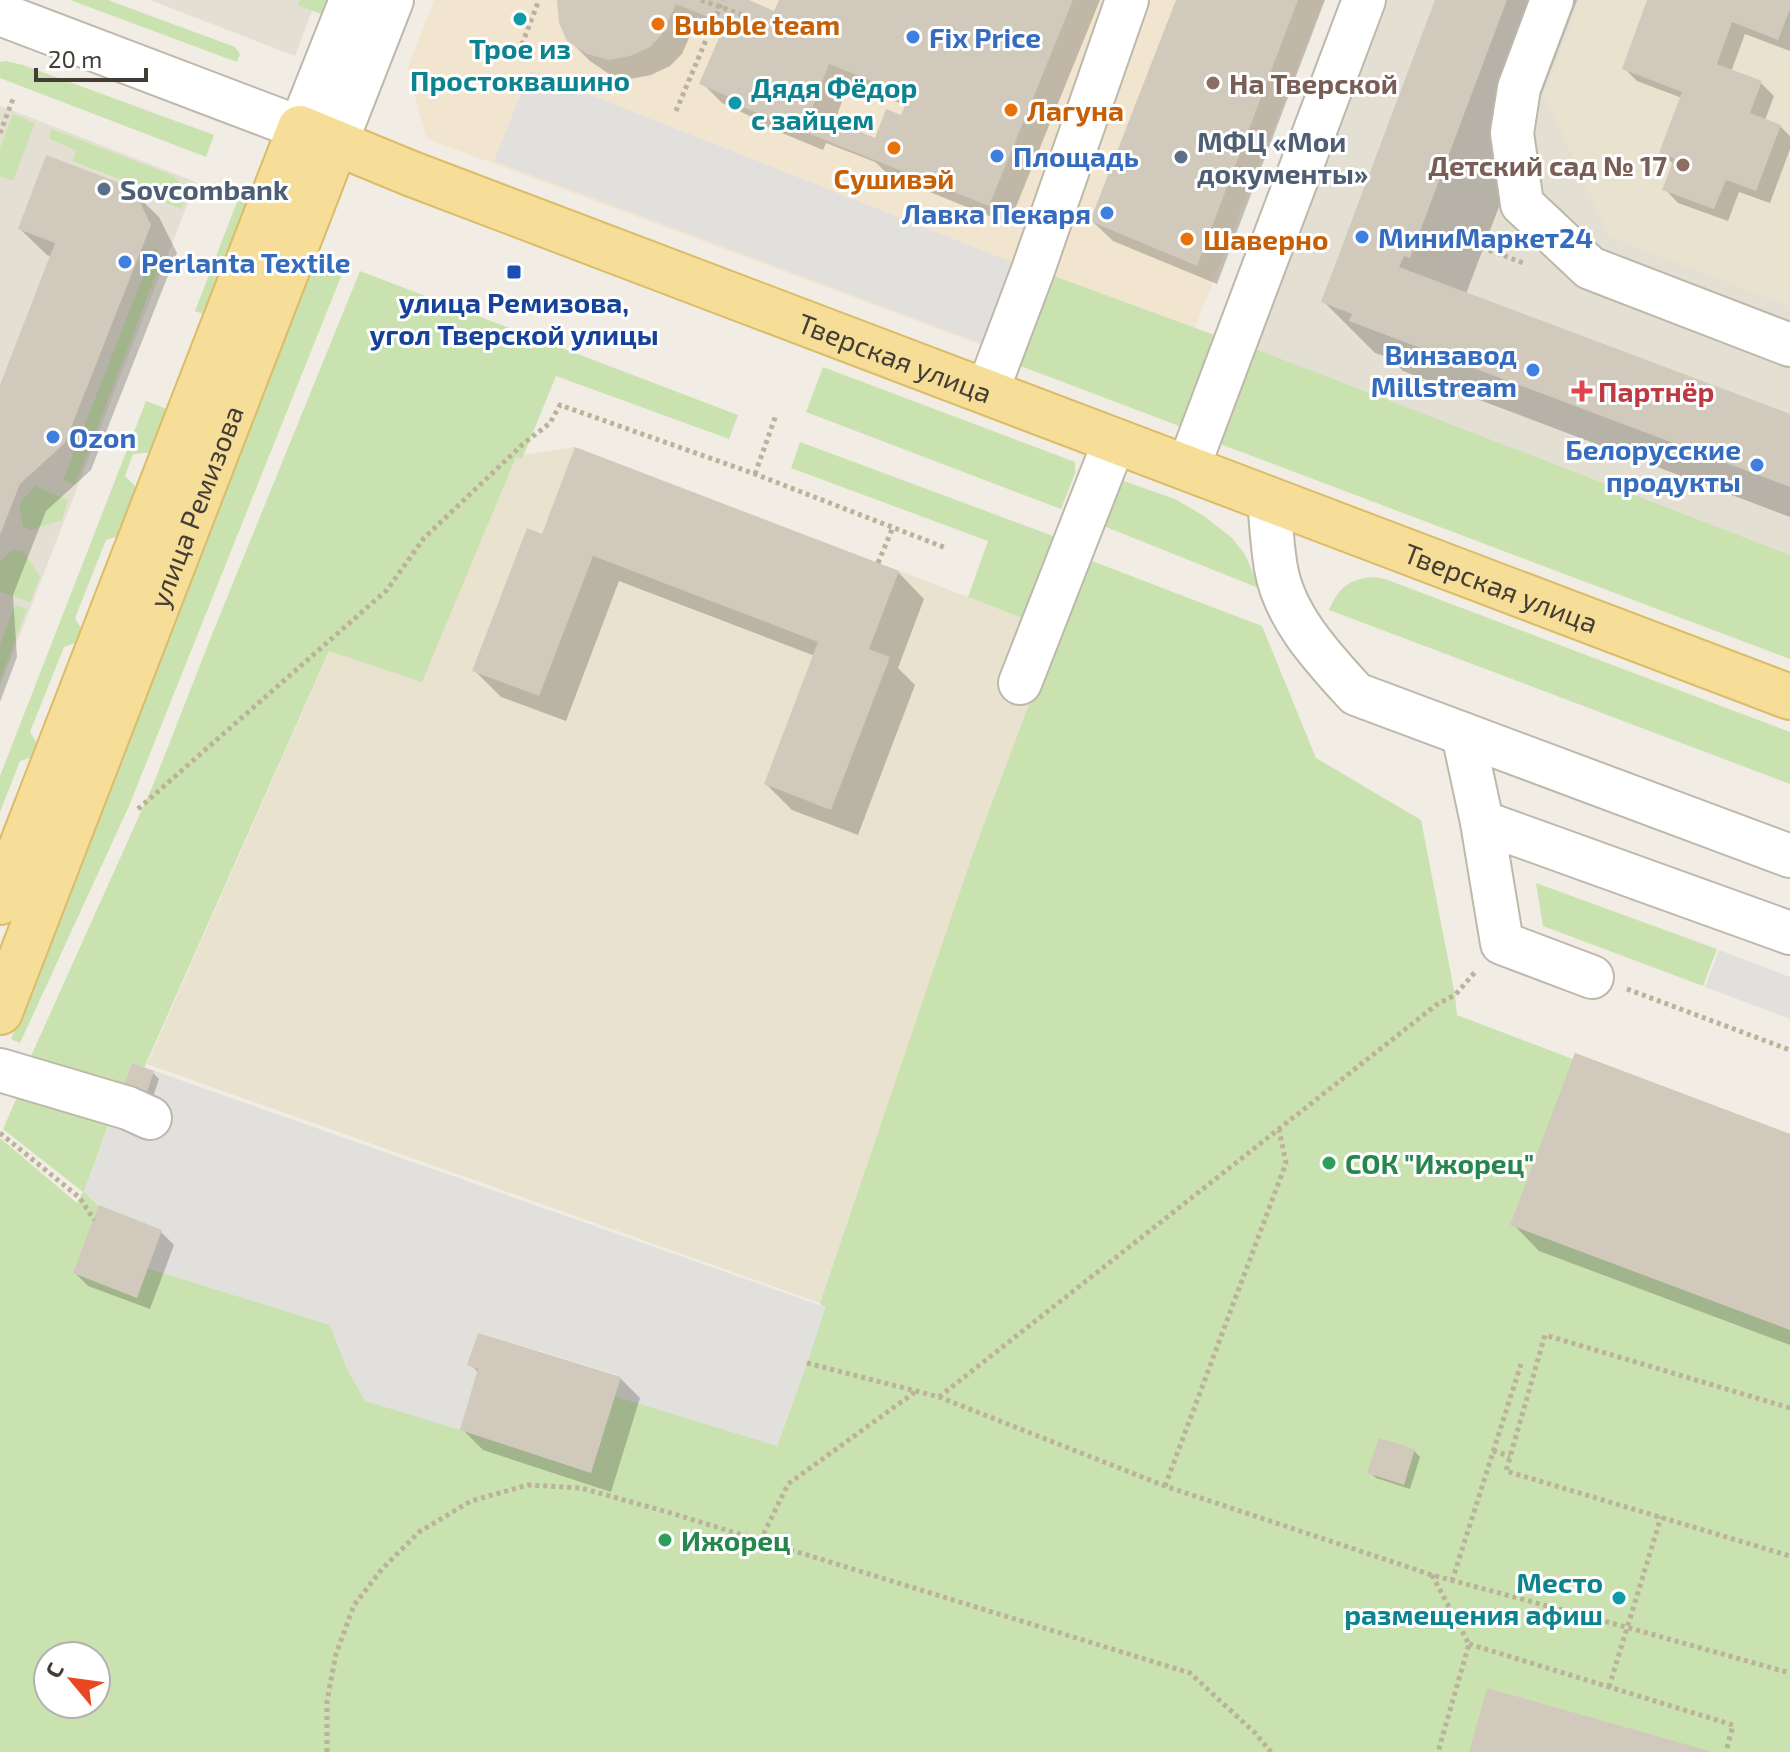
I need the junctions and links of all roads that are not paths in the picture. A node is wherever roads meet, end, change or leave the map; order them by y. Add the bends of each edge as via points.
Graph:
1 (351, 0) edge
2 (392, 0) edge
3 (1127, 0) edge
4 (1364, 0) edge
5 (1552, 0) edge
6 (0, 14) edge
7 (318, 136) junction
8 (1790, 345) edge
9 (987, 392) junction
10 (1115, 440) junction
11 (1188, 468) junction
12 (1269, 499) junction
13 (1020, 683) dead end
14 (1790, 697) edge
15 (1463, 734) junction
16 (1482, 822) junction
17 (1790, 856) edge
18 (0, 902) edge
19 (1790, 933) edge
20 (1592, 977) road end
21 (0, 1012) edge
22 (0, 1070) edge
23 (150, 1118) dead end

1 - 7 street, улица Ремизова
2 - 7 street, улица Ремизова
3 - 9 street
4 - 11 street
5 - 8 street via 1519,88 1512,133 1522,204 1590,268
6 - 7 street, Тверская улица
7 - 9 main road, Тверская улица
7 - 18 main road, улица Ремизова
7 - 21 main road, улица Ремизова
9 - 10 main road, Тверская улица
10 - 11 main road, Тверская улица
10 - 13 street
11 - 12 main road, Тверская улица
12 - 14 main road, Тверская улица
12 - 15 street via 1276,570 1291,612 1318,651 1356,694
15 - 16 street
15 - 17 street
16 - 19 street
16 - 20 street via 1502,943
22 - 23 street

